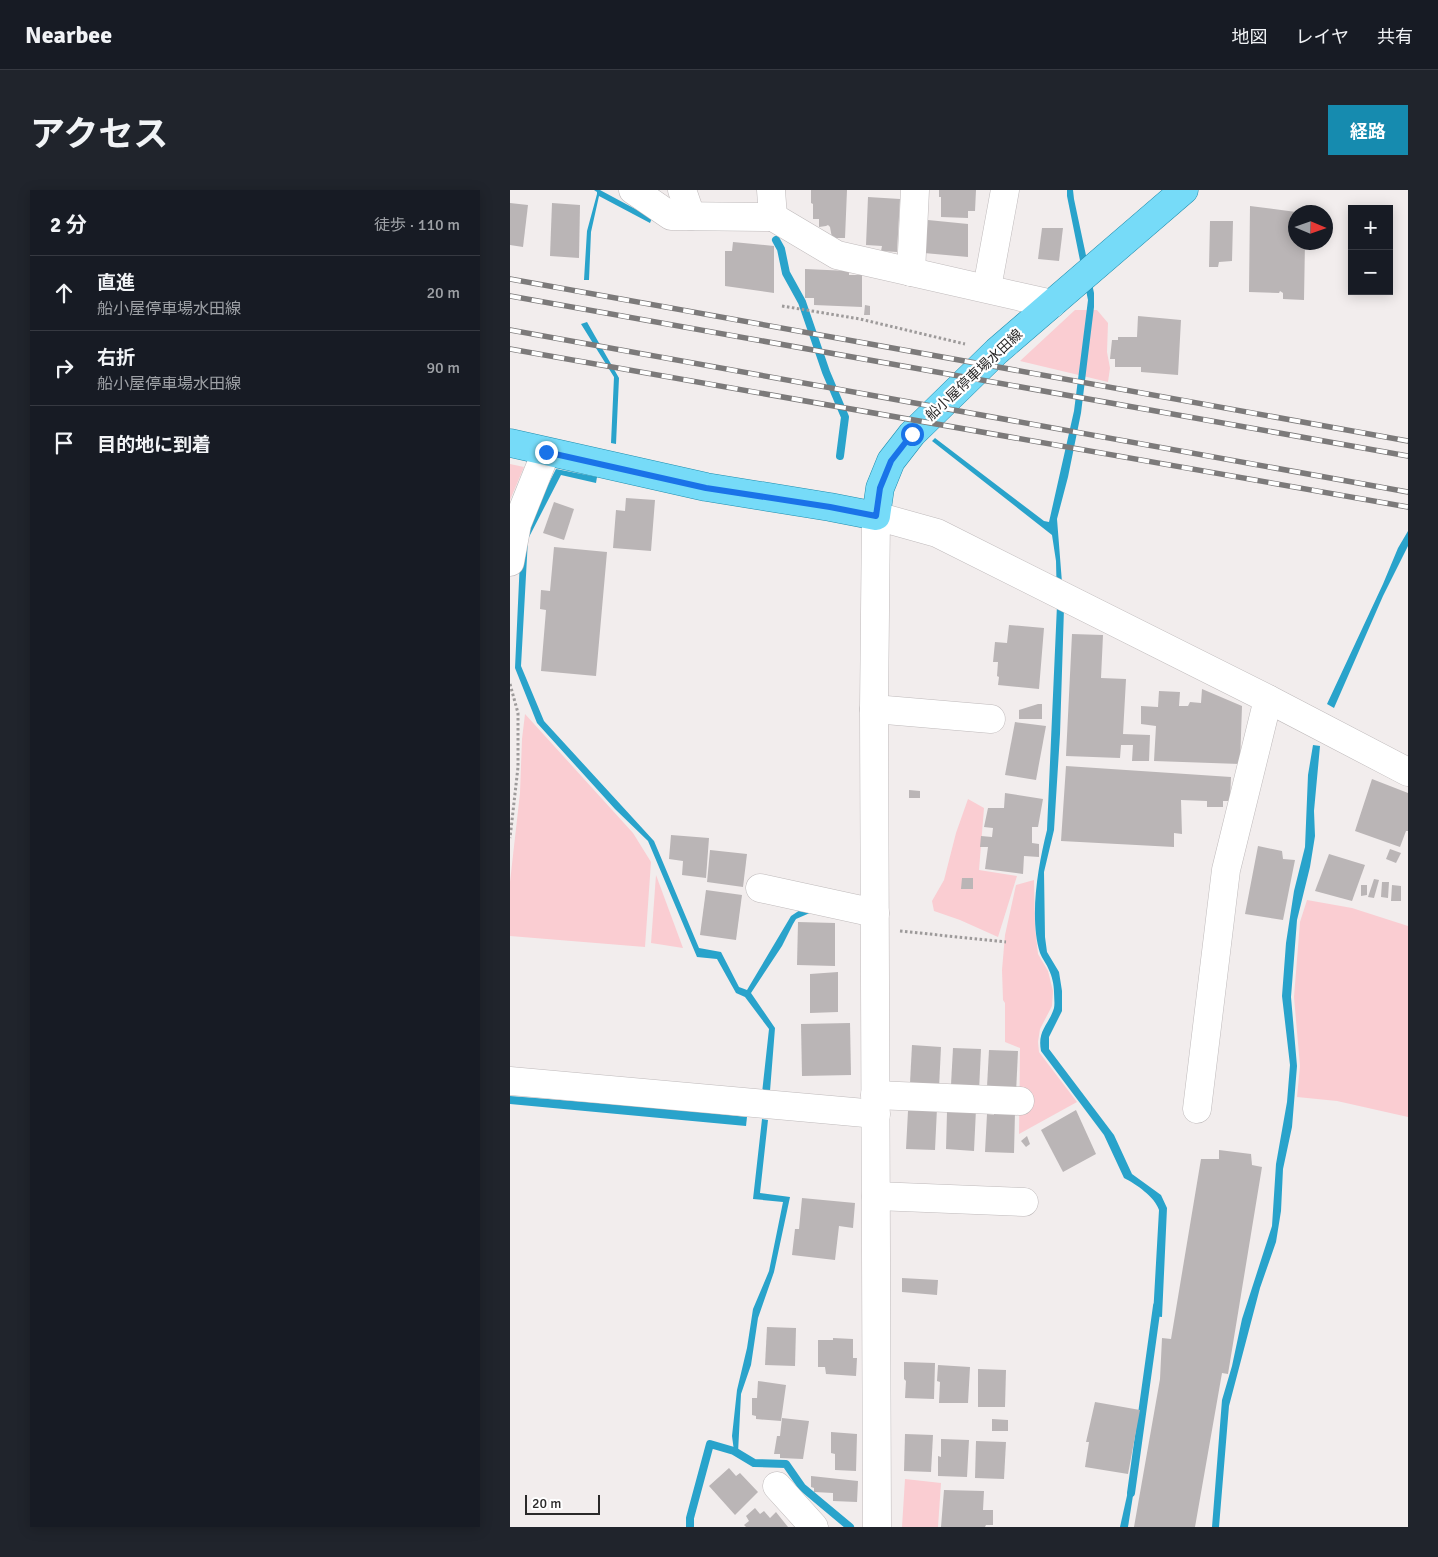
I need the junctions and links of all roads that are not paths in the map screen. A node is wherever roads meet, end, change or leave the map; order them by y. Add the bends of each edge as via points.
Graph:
1 (633, 190) edge
2 (682, 190) edge
3 (771, 190) edge
4 (915, 190) edge
5 (989, 190) edge
6 (1005, 190) edge
7 (1184, 190) edge
8 (691, 216) junction
9 (773, 217) junction
10 (911, 272) junction
11 (980, 287) junction
12 (1052, 304) junction
13 (510, 443) edge
14 (546, 452) junction
15 (876, 516) junction
16 (510, 562) edge
17 (1268, 699) junction
18 (874, 709) junction
19 (991, 719) dead end
20 (1408, 772) edge
21 (760, 888) dead end
22 (875, 921) junction
23 (510, 1080) edge
24 (1020, 1101) dead end
25 (876, 1105) junction
26 (1197, 1109) dead end
27 (876, 1196) junction
28 (1024, 1202) dead end
29 (778, 1486) dead end
30 (814, 1527) edge
31 (877, 1527) edge

1 - 8 street via 671,216
2 - 8 street
3 - 9 street
4 - 10 street
5 - 11 street
6 - 11 street
7 - 12 main road, 船小屋停車場水田線
8 - 9 street
9 - 10 street via 837,255
10 - 11 street
11 - 12 street
12 - 15 main road, 船小屋停車場水田線 via 997,351 912,434 891,461 880,488
13 - 14 main road
14 - 15 main road via 706,488
14 - 16 street via 517,524
15 - 17 street via 937,533
15 - 18 street
17 - 20 street
17 - 26 street via 1226,870
18 - 19 street
18 - 22 street
21 - 22 street
22 - 25 street
23 - 25 street
24 - 25 street
25 - 27 street
27 - 28 street
27 - 31 street
29 - 30 street

